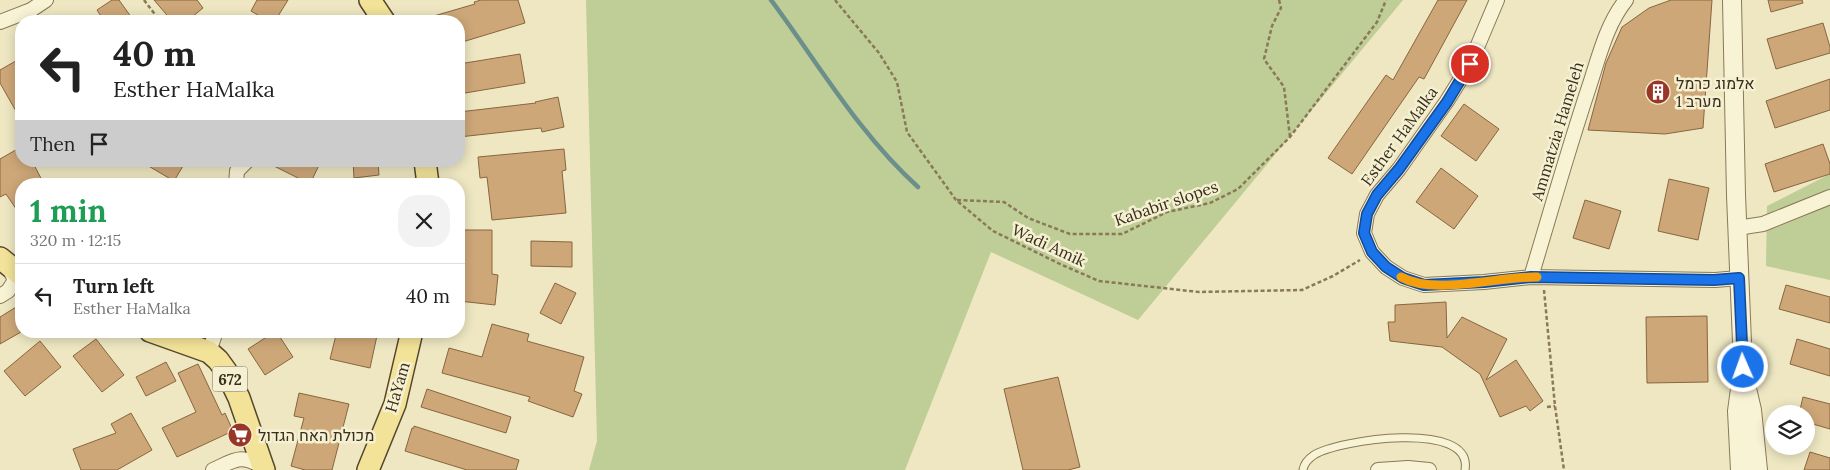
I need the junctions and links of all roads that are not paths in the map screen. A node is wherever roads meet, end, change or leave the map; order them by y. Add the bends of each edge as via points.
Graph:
1 (46, 0) edge
2 (370, 0) edge
3 (1497, 0) edge
4 (1626, 0) edge
5 (1732, 0) edge
6 (18, 15) edge
7 (380, 15) edge
8 (15, 16) edge
9 (0, 22) edge
10 (1830, 197) edge
11 (1737, 228) junction
12 (9, 265) edge
13 (1537, 277) junction
14 (1739, 278) junction
15 (0, 296) edge
16 (170, 338) edge
17 (214, 338) edge
18 (410, 338) edge
19 (210, 352) junction
20 (1743, 367) junction
21 (263, 469) edge
22 (213, 470) edge
23 (368, 470) edge
24 (1303, 470) edge
25 (1378, 470) edge
26 (1429, 470) edge
27 (1465, 470) edge
28 (1740, 470) edge
29 (1758, 470) edge

1 - 6 street
2 - 7 main road
3 - 13 street, Esther HaMalka via 1470,64 1447,102 1377,195 1367,214 1364,233 1372,252 1386,267 1403,278 1424,285
4 - 13 street, Ammatzia Hameleh via 1605,37 1584,102
5 - 11 street
8 - 9 street
10 - 11 street via 1763,224
11 - 14 street
12 - 15 street via 15,280
13 - 14 street, Esther HaMalka
14 - 20 street
16 - 19 main road, 672
17 - 19 street
18 - 23 main road, HaYam via 394,404
19 - 21 main road, 672 via 226,371 239,398
20 - 28 street via 1737,411
20 - 29 street via 1752,410
21 - 22 street via 243,458
24 - 27 lane via 1316,454 1350,443 1405,437 1444,442 1454,447 1462,456
25 - 26 street

